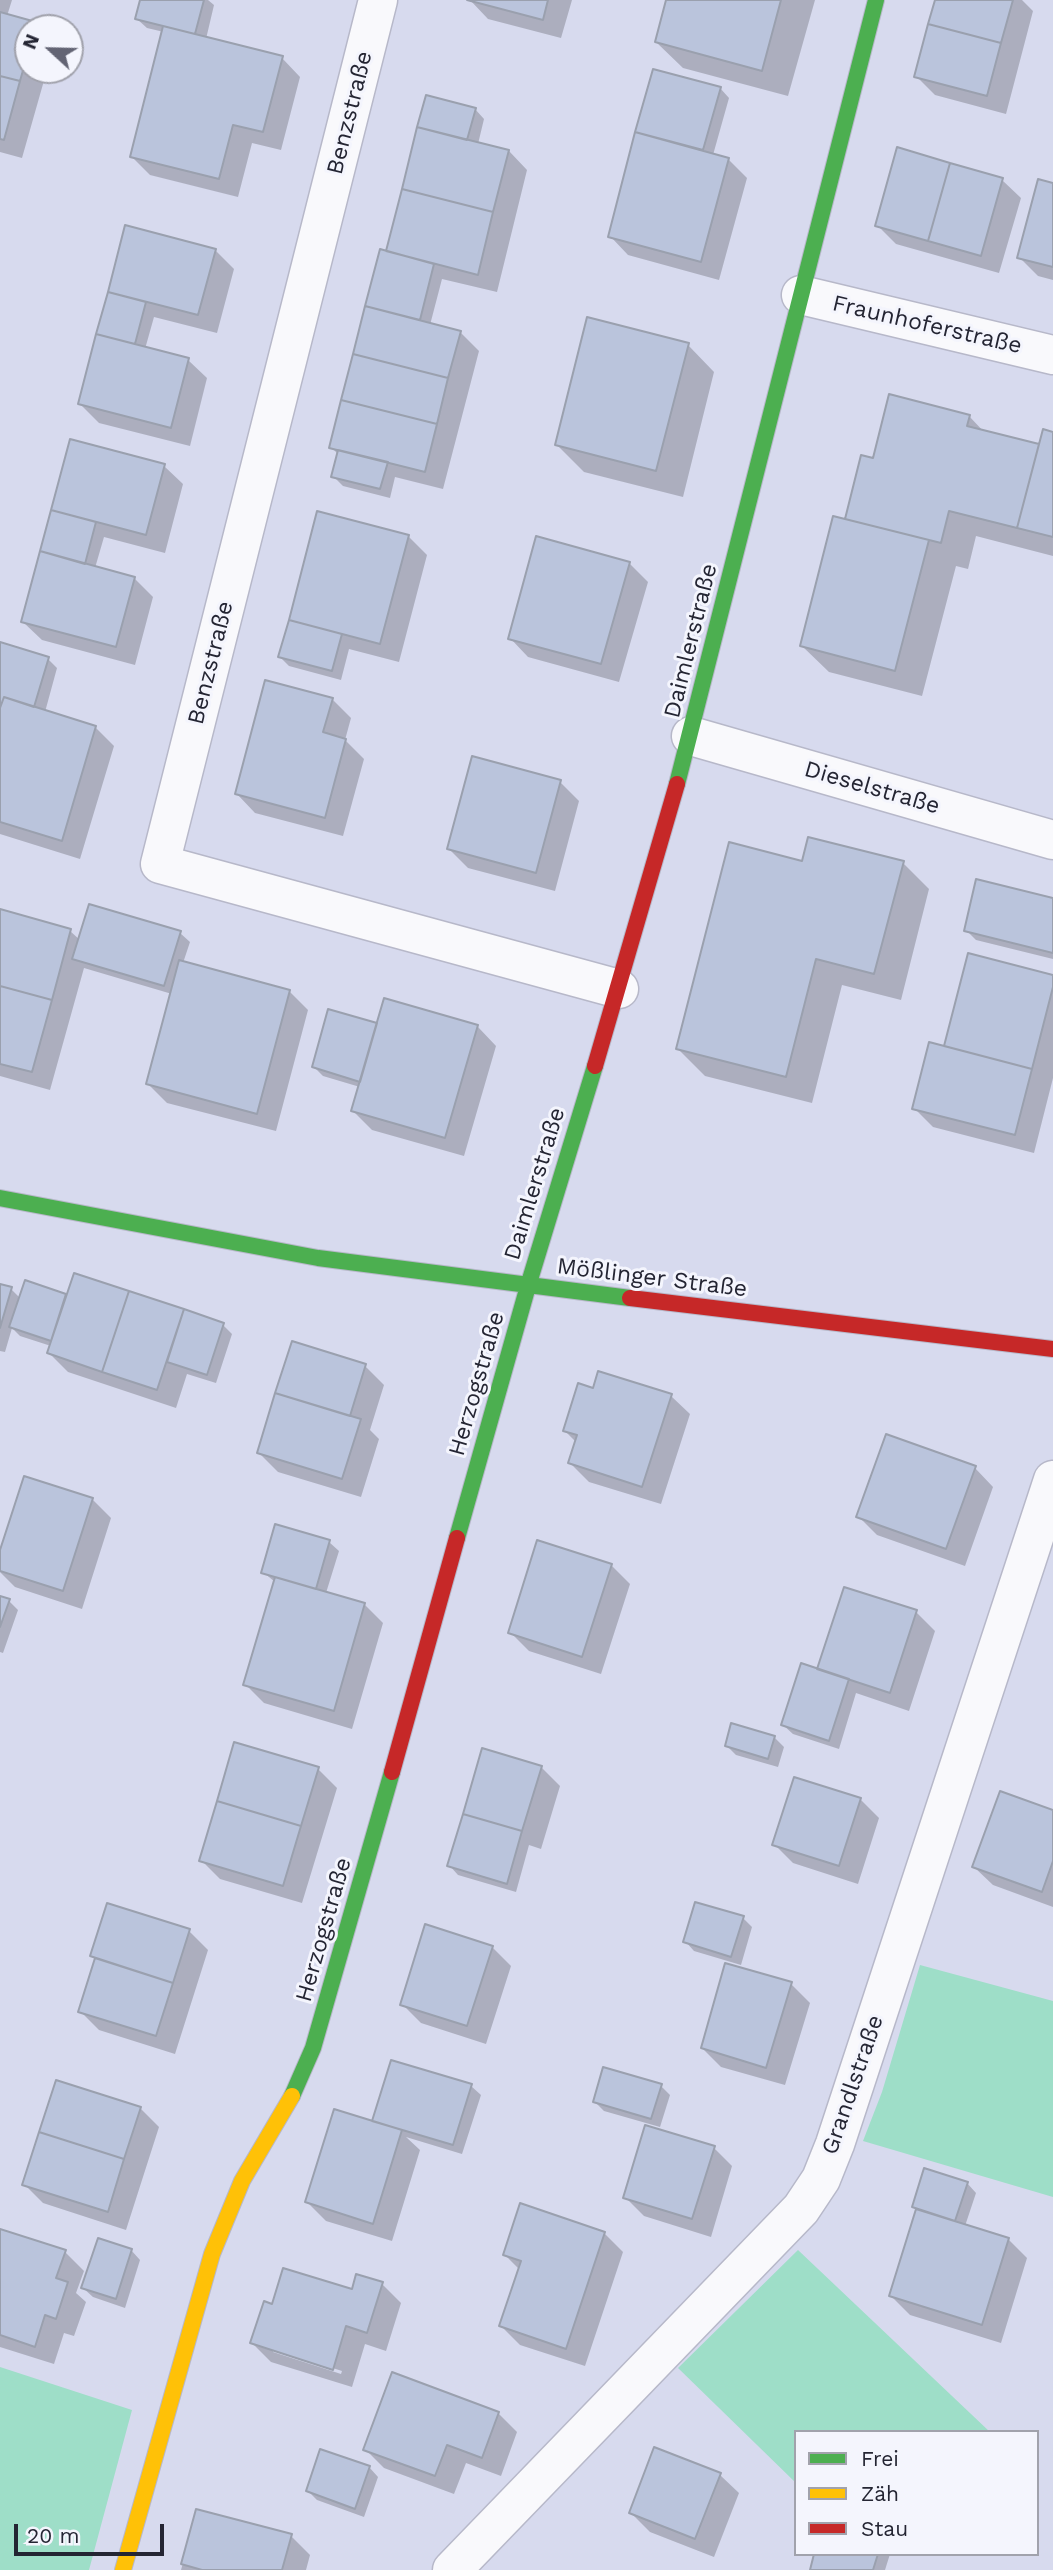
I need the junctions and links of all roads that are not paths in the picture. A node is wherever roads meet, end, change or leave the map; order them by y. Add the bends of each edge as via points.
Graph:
1 (378, 0) edge
2 (876, 0) edge
3 (801, 295) junction
4 (1053, 355) edge
5 (691, 736) junction
6 (1053, 840) edge
7 (619, 989) junction
8 (0, 1198) edge
9 (528, 1286) junction
10 (1053, 1349) edge
11 (1053, 1480) edge
12 (123, 2570) edge
13 (452, 2570) edge

1 - 7 street, Benzstraße via 160,864
2 - 3 street, Daimlerstraße
3 - 4 street, Fraunhoferstraße
3 - 5 street, Daimlerstraße
5 - 6 street, Dieselstraße
5 - 7 street, Daimlerstraße
7 - 9 street, Daimlerstraße
8 - 9 street, Mößlinger Straße via 318,1258
9 - 10 street, Mößlinger Straße
9 - 12 street, Herzogstraße via 313,2048 292,2095 242,2181 212,2254
11 - 13 street, Grandlstraße via 821,2179 801,2209

